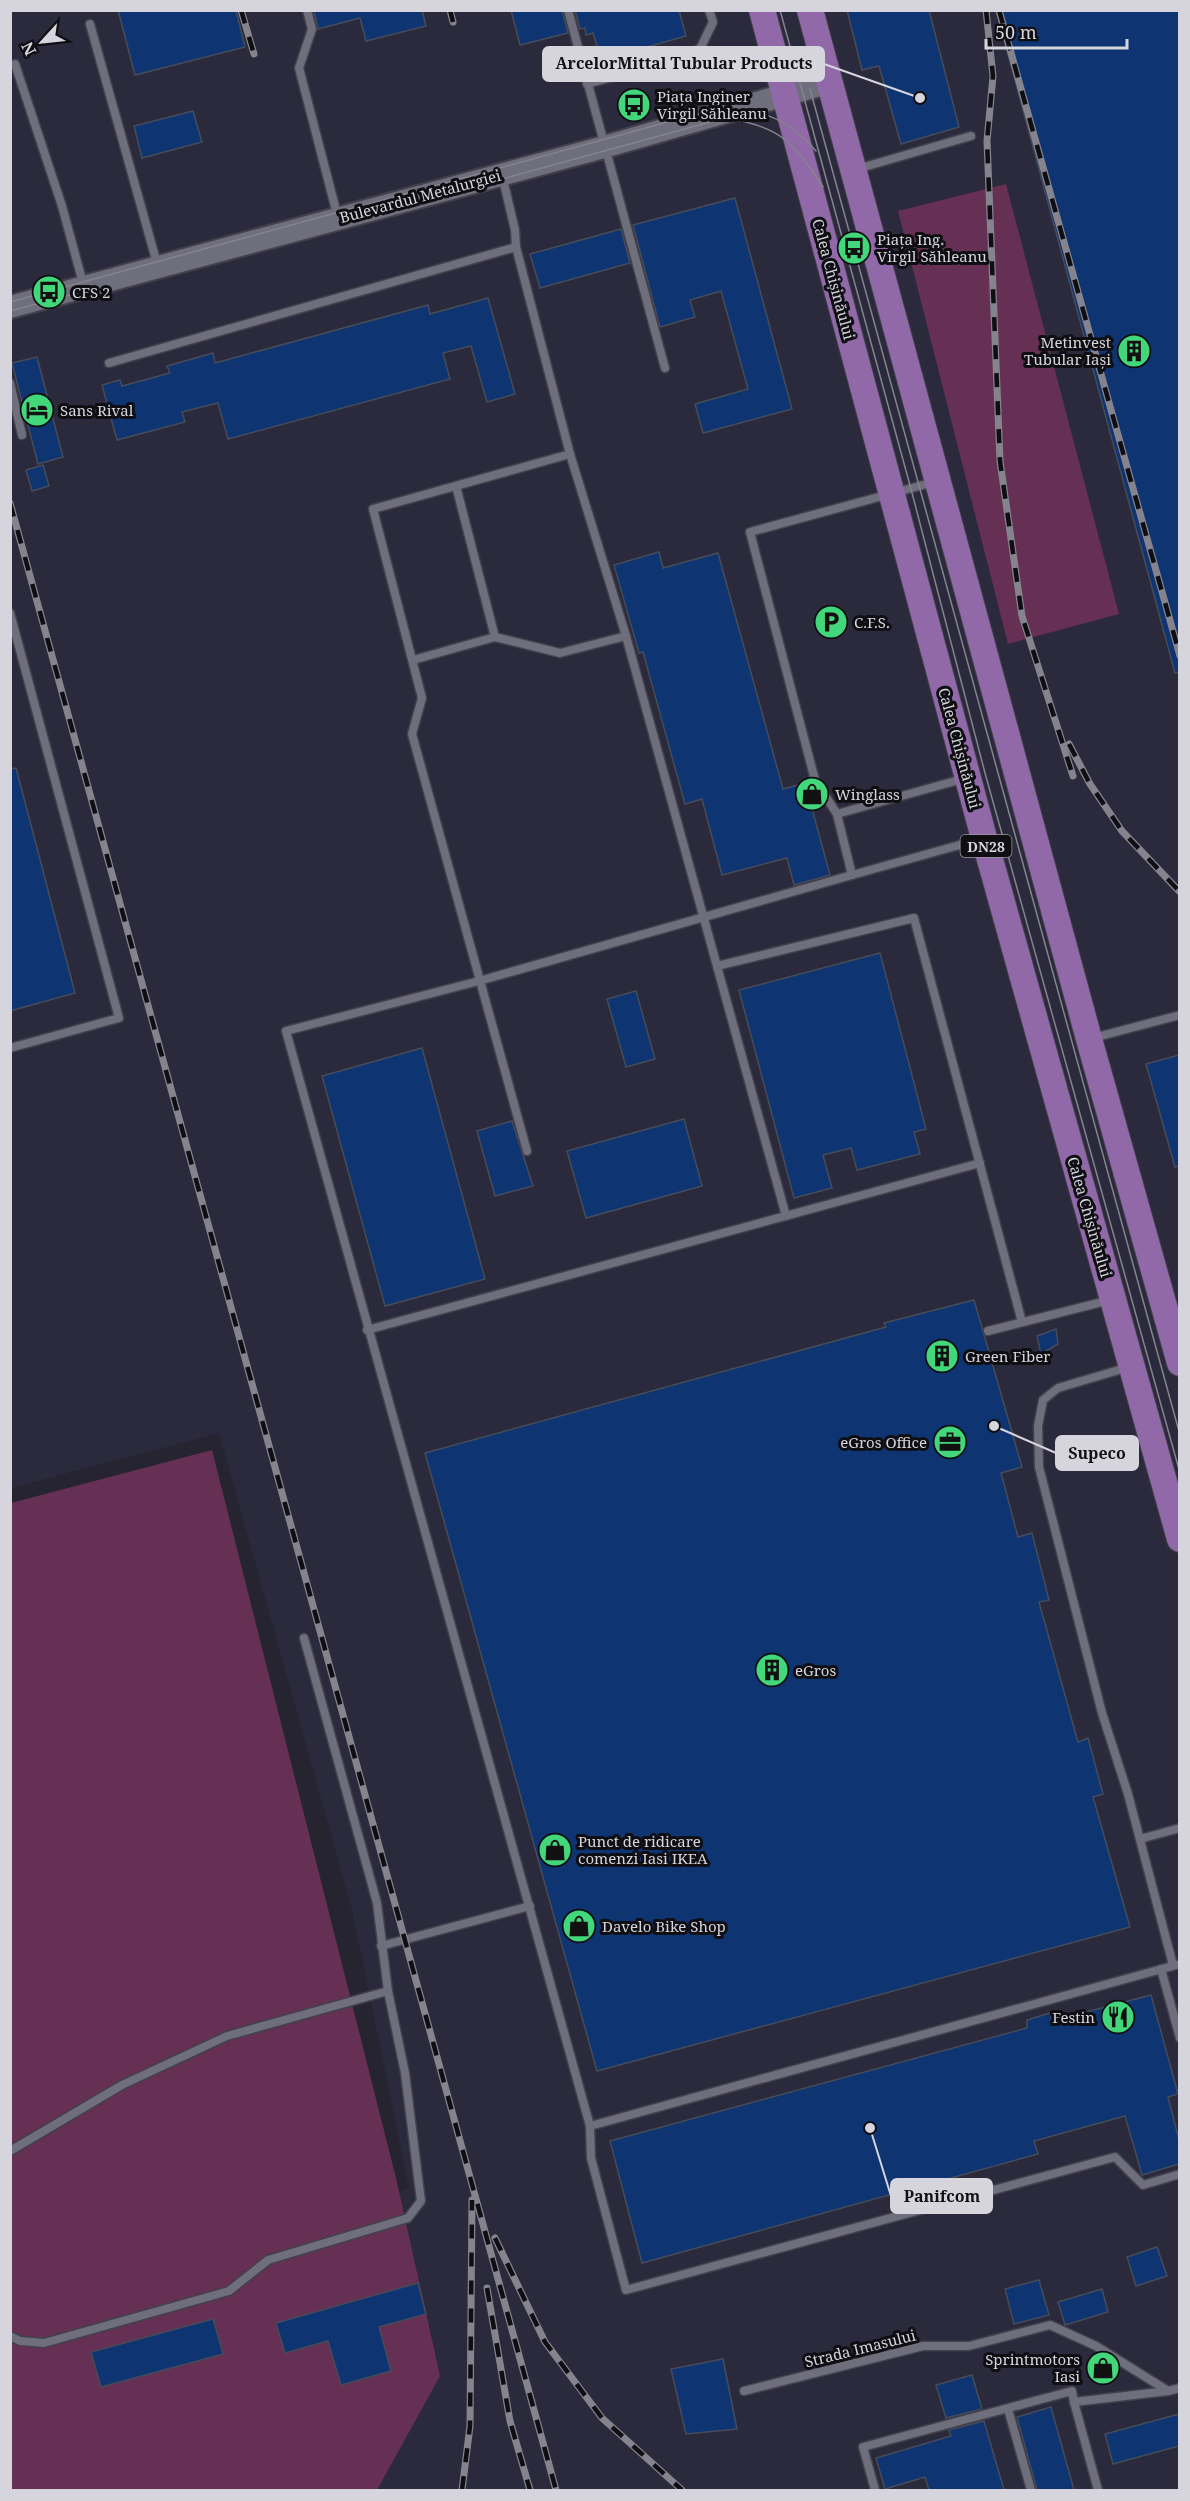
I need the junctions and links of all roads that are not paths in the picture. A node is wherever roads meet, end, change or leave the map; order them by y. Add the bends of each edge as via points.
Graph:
1 (307, 10) edge
2 (568, 10) edge
3 (709, 10) edge
4 (762, 10) edge
5 (810, 10) edge
6 (90, 24) dead end
7 (15, 64) dead end
8 (830, 82) junction
9 (587, 84) junction
10 (784, 95) junction
11 (971, 136) dead end
12 (604, 147) junction
13 (853, 170) junction
14 (502, 175) junction
15 (338, 218) junction
16 (516, 247) junction
17 (158, 267) junction
18 (84, 287) junction
19 (10, 307) edge
20 (109, 363) dead end
21 (665, 368) dead end
22 (10, 383) edge
23 (22, 435) dead end
24 (570, 454) junction
25 (940, 481) junction
26 (456, 486) junction
27 (892, 494) junction
28 (10, 613) edge
29 (626, 636) junction
30 (495, 637) junction
31 (413, 660) junction
32 (968, 777) junction
33 (837, 814) junction
34 (984, 838) junction
35 (852, 875) junction
36 (703, 915) junction
37 (717, 966) junction
38 (479, 981) junction
39 (1179, 1015) edge
40 (1089, 1039) junction
41 (10, 1048) edge
42 (527, 1150) dead end
43 (980, 1162) junction
44 (786, 1216) junction
45 (1113, 1300) junction
46 (1022, 1322) junction
47 (368, 1330) junction
48 (988, 1331) dead end
49 (1179, 1363) edge
50 (1131, 1366) junction
51 (1179, 1539) edge
52 (304, 1638) dead end
53 (1179, 1828) edge
54 (1140, 1839) junction
55 (530, 1906) junction
56 (381, 1946) junction
57 (1176, 1965) edge
58 (1161, 1969) junction
59 (388, 1991) junction
60 (1179, 2038) edge
61 (590, 2126) junction
62 (10, 2151) edge
63 (1179, 2174) edge
64 (10, 2336) edge
65 (1179, 2388) edge
66 (744, 2391) dead end
67 (1168, 2391) junction
68 (1074, 2402) junction
69 (1008, 2409) junction
70 (875, 2490) edge
71 (1031, 2490) edge
72 (1098, 2490) edge

1 - 15 lane via 312,29 299,68
2 - 9 lane
3 - 9 lane via 713,22 701,47 692,55
4 - 10 main road, DN28
5 - 8 main road, DN28
6 - 17 lane
7 - 18 lane
8 - 10 main road, Bulevardul Metalurgiei
8 - 13 main road, DN28
9 - 12 lane
10 - 12 main road, Bulevardul Metalurgiei
10 - 27 main road, Calea Chișinăului / DN28
11 - 13 lane
12 - 14 main road, Bulevardul Metalurgiei
12 - 21 lane
13 - 25 main road, DN28
14 - 15 main road, Bulevardul Metalurgiei
14 - 16 lane
15 - 17 main road, Bulevardul Metalurgiei
16 - 20 lane
16 - 24 lane
17 - 18 main road, Bulevardul Metalurgiei
18 - 19 main road, Bulevardul Metalurgiei
22 - 23 lane
24 - 26 lane
24 - 29 lane
25 - 27 lane
25 - 40 main road, DN28
26 - 30 lane
26 - 31 lane via 373,509
27 - 32 main road, Calea Chișinăului / DN28
27 - 33 lane via 750,532 815,780
28 - 41 lane via 119,1018
29 - 30 lane via 560,653
29 - 36 lane
30 - 31 lane
31 - 38 lane via 422,698 412,734
32 - 33 lane
32 - 34 main road, Calea Chișinăului / DN28
33 - 35 lane
34 - 35 lane
34 - 45 main road, Calea Chișinăului / DN28
35 - 36 lane
36 - 37 lane
36 - 38 lane
37 - 43 lane via 914,918
37 - 44 lane
38 - 42 lane
38 - 47 lane via 286,1031
39 - 40 lane
40 - 49 main road, DN28
43 - 44 lane
43 - 46 lane
44 - 47 lane
45 - 46 lane
45 - 50 main road, Calea Chișinăului / DN28
46 - 48 lane
47 - 55 lane
50 - 51 main road, Calea Chișinăului / DN28
50 - 54 lane via 1058,1388 1043,1400 1038,1437 1039,1467 1049,1508 1102,1713
52 - 56 lane via 377,1903
53 - 54 lane
54 - 57 lane
55 - 56 lane
55 - 61 lane
56 - 59 lane
57 - 58 lane
58 - 60 lane
58 - 61 lane
59 - 62 lane via 227,2036 122,2085
59 - 64 lane via 420,2171 422,2201 408,2218 268,2260 229,2291 44,2343
61 - 63 lane via 591,2158 626,2290 1115,2157 1143,2185
65 - 67 lane
66 - 67 lane, Strada Imasului via 923,2346 969,2346 1050,2325 1096,2346
67 - 68 lane
68 - 69 lane via 1071,2391
68 - 72 lane
69 - 70 lane via 863,2447
69 - 71 lane

